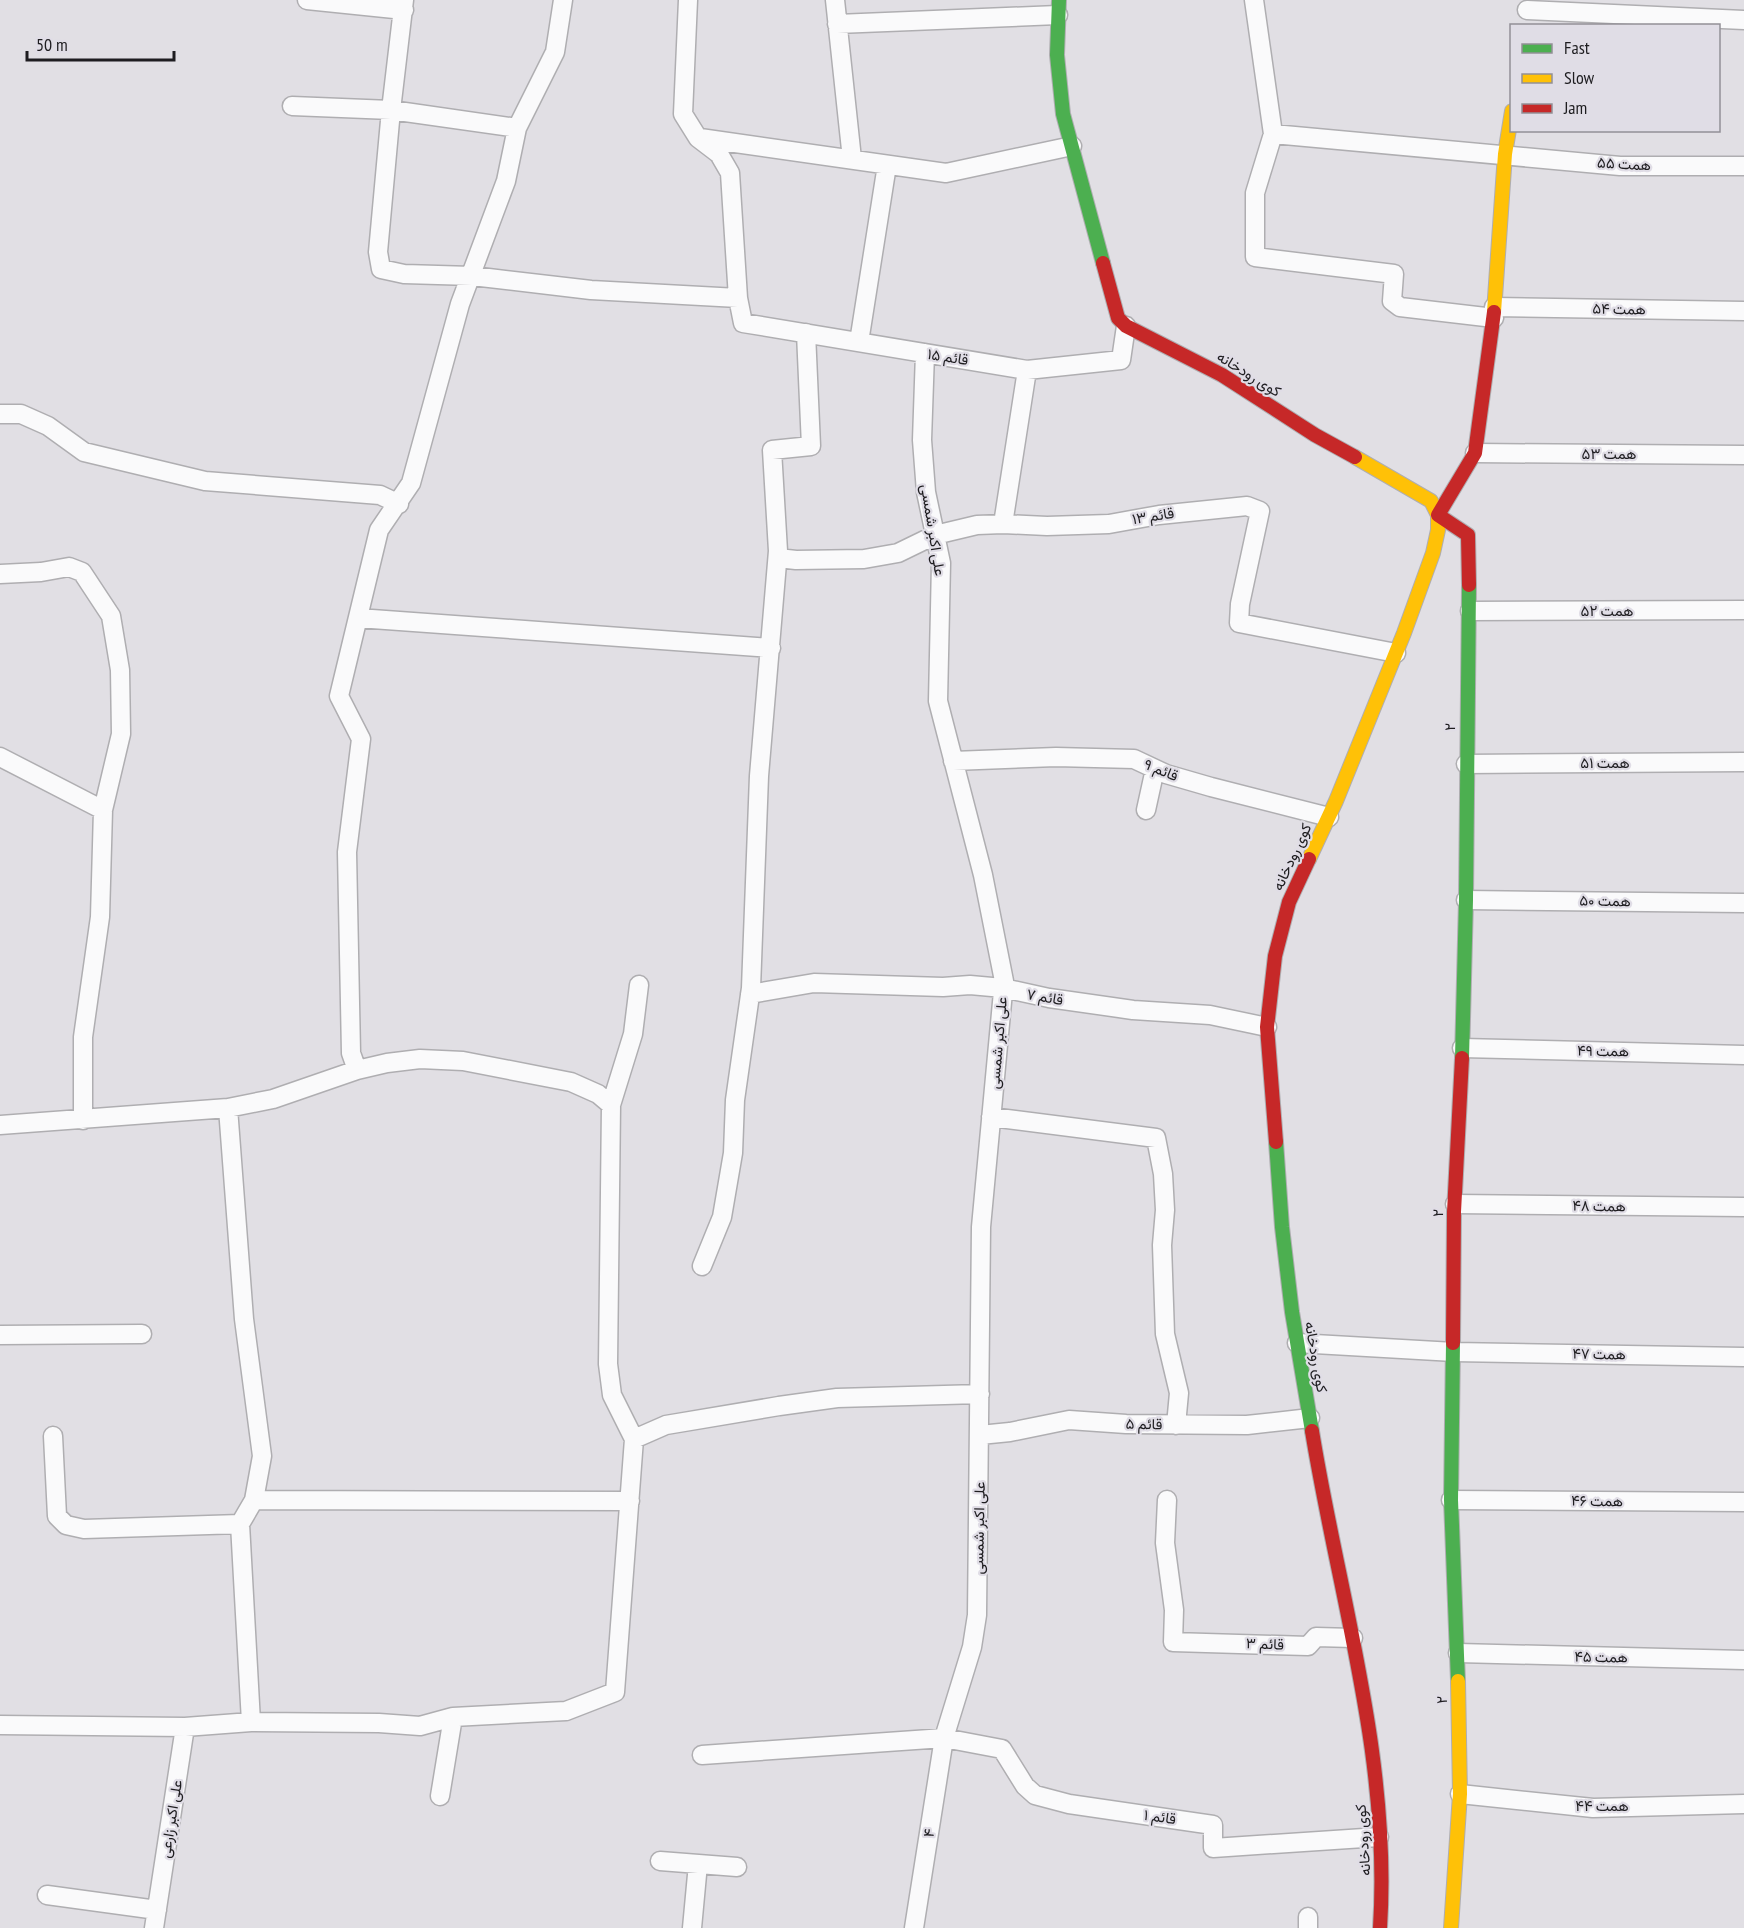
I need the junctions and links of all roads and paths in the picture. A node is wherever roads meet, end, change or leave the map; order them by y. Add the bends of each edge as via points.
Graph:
1 (307, 0) edge
2 (563, 0) edge
3 (688, 0) edge
4 (835, 0) edge
5 (1254, 0) edge
6 (404, 5) edge
7 (1058, 7) edge
8 (1526, 12) edge
9 (1744, 20) edge
10 (837, 24) junction
11 (292, 106) dead end
12 (391, 110) junction
13 (1510, 123) edge
14 (517, 128) junction
15 (1273, 134) junction
16 (698, 138) junction
17 (1072, 146) junction
18 (1505, 154) junction
19 (852, 159) junction
20 (887, 165) junction
21 (1744, 166) edge
22 (472, 276) junction
23 (738, 298) junction
24 (1494, 312) junction
25 (1744, 312) edge
26 (1126, 326) junction
27 (806, 333) junction
28 (859, 342) junction
29 (925, 353) junction
30 (1027, 370) junction
31 (0, 414) edge
32 (1475, 453) junction
33 (1744, 455) edge
34 (399, 504) junction
35 (1438, 515) junction
36 (1004, 524) junction
37 (936, 535) junction
38 (778, 558) junction
39 (0, 574) edge
40 (1744, 610) edge
41 (1470, 611) junction
42 (358, 618) junction
43 (771, 648) junction
44 (1396, 653) junction
45 (0, 757) edge
46 (953, 761) junction
47 (1744, 762) edge
48 (1466, 764) junction
49 (1155, 769) junction
50 (103, 810) junction
51 (1146, 810) dead end
52 (1329, 817) junction
53 (1466, 900) junction
54 (1744, 903) edge
55 (639, 985) dead end
56 (1003, 988) junction
57 (750, 994) junction
58 (1267, 1027) junction
59 (1462, 1048) junction
60 (1744, 1055) edge
61 (357, 1070) junction
62 (611, 1105) junction
63 (228, 1108) junction
64 (991, 1117) junction
65 (83, 1119) junction
66 (0, 1125) edge
67 (1455, 1204) junction
68 (1744, 1207) edge
69 (702, 1266) dead end
70 (142, 1334) dead end
71 (0, 1335) edge
72 (1297, 1343) junction
73 (1454, 1352) junction
74 (1744, 1357) edge
75 (980, 1394) junction
76 (1310, 1418) junction
77 (1176, 1425) junction
78 (980, 1435) junction
79 (53, 1436) dead end
80 (634, 1439) junction
81 (254, 1500) junction
82 (1167, 1500) dead end
83 (1451, 1500) junction
84 (630, 1501) junction
85 (1744, 1502) edge
86 (240, 1524) junction
87 (1353, 1638) junction
88 (1458, 1653) junction
89 (1744, 1660) edge
90 (453, 1717) junction
91 (251, 1722) junction
92 (1, 1726) edge
93 (185, 1727) junction
94 (944, 1738) junction
95 (702, 1755) dead end
96 (1460, 1794) junction
97 (440, 1797) dead end
98 (1744, 1804) edge
99 (1380, 1837) junction
100 (660, 1861) dead end
101 (699, 1864) junction
102 (737, 1867) dead end
103 (47, 1895) dead end
104 (155, 1919) edge
105 (692, 1928) edge
106 (914, 1928) edge
107 (1380, 1928) edge
108 (1451, 1928) edge

1 - 6 street
2 - 14 street via 555,52
3 - 16 street via 683,114
4 - 10 street
5 - 15 street
6 - 12 street
7 - 10 street
7 - 17 street via 1057,55 1063,114
8 - 9 street
10 - 19 street
11 - 12 street
12 - 14 street
12 - 22 street via 378,252 381,269 404,274
13 - 18 street
14 - 22 street via 506,181
15 - 18 street, همت ۵۵
15 - 24 street, همت ۵۴ via 1256,193 1255,257 1394,274 1392,302 1400,307
16 - 19 street
16 - 23 street via 719,154 730,173
17 - 20 street via 946,173
17 - 26 street via 1118,318
18 - 21 street, همت ۵۵ via 1620,166
18 - 24 street
19 - 20 street
20 - 28 street
22 - 23 street via 591,290
22 - 34 street via 460,304 411,483
23 - 27 street, قائم ۱۵ via 743,323
24 - 25 street, همت ۵۴
24 - 32 street
26 - 30 street, قائم ۱۵ via 1121,360
26 - 35 street, کوی رودخانه via 1222,375 1315,435 1420,494 1431,501
27 - 28 street, قائم ۱۵
27 - 38 street via 811,446 772,450
28 - 29 street, قائم ۱۵
29 - 30 street, قائم ۱۵
29 - 37 street, علی اکبر شمسی via 922,440 926,492
30 - 36 street
31 - 34 street via 21,414 48,426 84,452 205,481 380,495
32 - 33 street, همت ۵۳
32 - 35 street
34 - 42 street via 379,530
35 - 41 street, ۲ via 1468,535
35 - 44 street, کوی رودخانه via 1433,553
36 - 37 street, قائم ۱۳ via 977,525
36 - 44 street, قائم ۱۳ via 1109,524 1246,506 1260,511 1239,623
37 - 38 street, قائم ۱۳ via 898,553 864,559
37 - 46 street, علی اکبر شمسی via 941,563 938,700
38 - 43 street
39 - 50 street via 69,567 82,572 111,616 120,670 121,734
40 - 41 street, همت ۵۲
41 - 48 street, ۲
42 - 43 street
42 - 61 street via 339,696 361,739 347,852 351,1053
43 - 57 street via 759,776
44 - 52 street, کوی رودخانه
45 - 50 street
46 - 49 street, قائم ۹ via 1134,759
46 - 56 street, علی اکبر شمسی via 983,875
47 - 48 street, همت ۵۱
48 - 53 street, ۲
49 - 51 street
49 - 52 street, قائم ۹
50 - 65 street via 100,917 83,1037
52 - 58 street, کوی رودخانه via 1289,902 1275,956
53 - 54 street, همت ۵۰
53 - 59 street, ۲
55 - 62 street via 633,1034
56 - 57 street, قائم ۷ via 814,983
56 - 58 street, قائم ۷ via 1133,1010 1210,1015
56 - 64 street, علی اکبر شمسی
57 - 69 street via 722,1218
58 - 72 street, کوی رودخانه via 1282,1227
59 - 60 street, همت ۴۹
59 - 67 street, ۲
61 - 62 street via 420,1059 463,1061 571,1082 598,1094
61 - 63 street via 273,1099
62 - 80 street via 608,1364 612,1395
63 - 65 street
63 - 81 street via 244,1319 262,1456
64 - 75 street, علی اکبر شمسی via 981,1227
64 - 77 street via 1156,1138 1165,1210 1165,1334 1179,1393
65 - 66 street
67 - 68 street, همت ۴۸
67 - 73 street, ۲
70 - 71 street
72 - 73 street, همت ۴۷
72 - 76 street, کوی رودخانه
73 - 74 street, همت ۴۷
73 - 83 street, ۲
75 - 78 street, علی اکبر شمسی
75 - 80 street via 837,1398 666,1425
76 - 77 street, قائم ۵ via 1247,1425
76 - 87 street, کوی رودخانه
77 - 78 street, قائم ۵ via 1069,1420
78 - 94 street, علی اکبر شمسی via 977,1615 972,1647
79 - 86 street via 57,1516 66,1525 84,1529
80 - 84 street
81 - 84 street
81 - 86 street
82 - 87 street, قائم ۳ via 1165,1543 1174,1610 1173,1642 1308,1646 1317,1637
83 - 85 street, همت ۴۶
83 - 88 street, ۲
84 - 90 street via 615,1692 566,1711
86 - 91 street
87 - 99 street, کوی رودخانه via 1374,1754
88 - 89 street, همت ۴۵
88 - 96 street, ۲
90 - 91 street via 420,1726
90 - 97 street
91 - 93 street
92 - 93 street
93 - 104 street, علی اکبر زارعی
94 - 95 street
94 - 99 street, قائم ۱ via 1002,1749 1024,1786 1035,1795 1069,1804 1213,1825 1213,1848
94 - 106 street, ۴
96 - 98 street, همت ۴۴ via 1593,1808
96 - 108 street, ۲
99 - 107 street, کوی رودخانه
100 - 101 street
101 - 102 street
101 - 105 street
103 - 104 street

